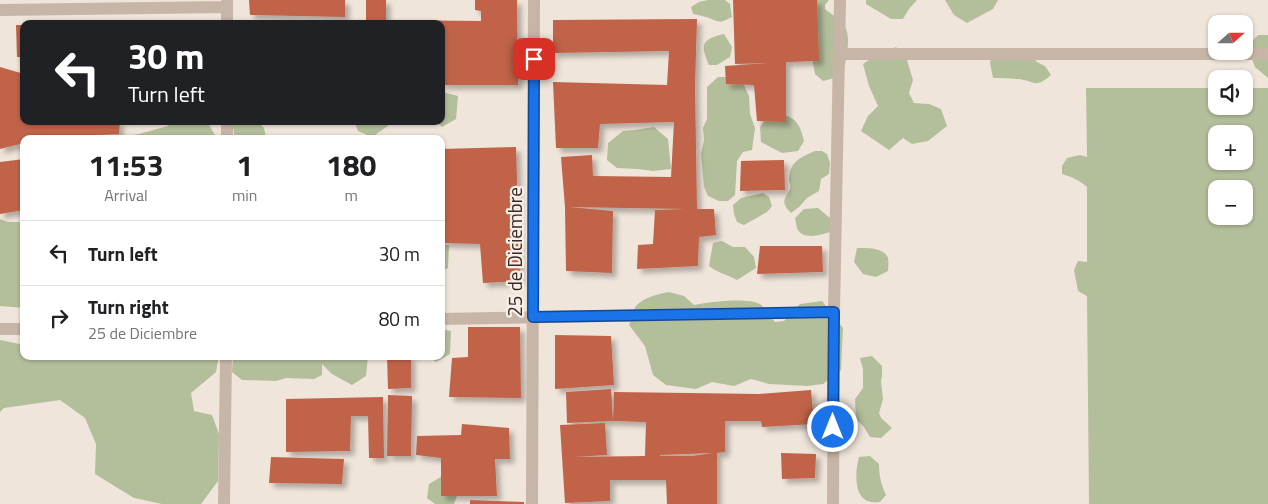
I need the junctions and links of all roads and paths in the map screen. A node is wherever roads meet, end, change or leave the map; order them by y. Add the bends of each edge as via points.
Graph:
1 (534, 0) edge
2 (840, 0) edge
3 (227, 4) edge
4 (0, 10) edge
5 (227, 20) edge
6 (839, 54) junction
7 (1268, 54) edge
8 (834, 312) junction
9 (533, 317) junction
10 (445, 319) edge
11 (0, 329) edge
12 (20, 329) edge
13 (226, 360) edge
14 (224, 504) edge
15 (532, 504) edge
16 (833, 504) edge

1 - 9 street, 25 de Diciembre
2 - 6 street
3 - 4 street
3 - 5 street
6 - 7 street
6 - 8 street
8 - 9 street
8 - 16 street
9 - 10 street
9 - 15 street, 25 de Diciembre
11 - 12 street
13 - 14 street

